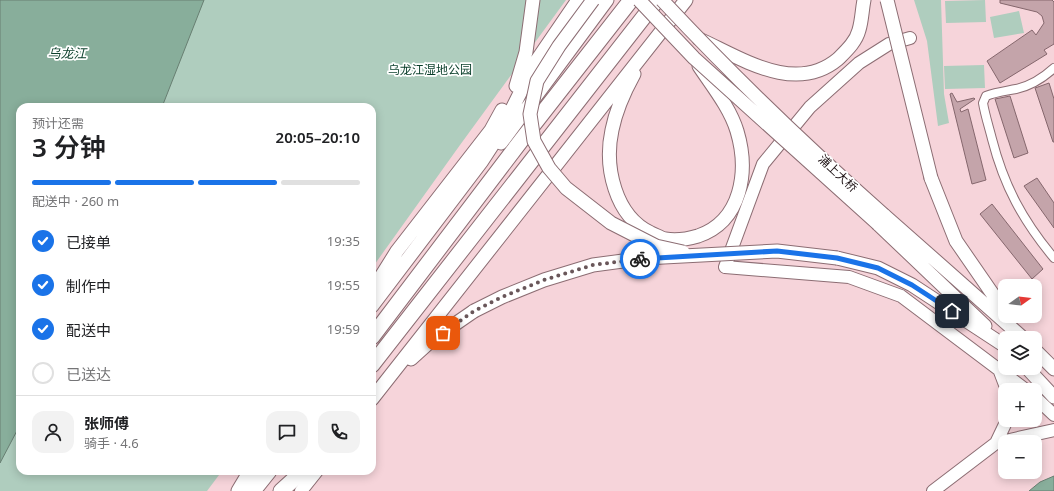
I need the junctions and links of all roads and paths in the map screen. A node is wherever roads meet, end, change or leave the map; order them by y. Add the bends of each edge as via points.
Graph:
1 (533, 0) edge
2 (578, 0) edge
3 (593, 0) edge
4 (607, 0) edge
5 (631, 0) edge
6 (639, 0) edge
7 (657, 0) edge
8 (662, 0) edge
9 (686, 0) edge
10 (864, 0) edge
11 (887, 0) edge
12 (656, 37) junction
13 (698, 38) junction
14 (910, 38) dead end
15 (694, 58) junction
16 (1054, 68) edge
17 (466, 185) junction
18 (881, 219) junction
19 (697, 256) junction
20 (1054, 258) edge
21 (376, 285) edge
22 (376, 301) edge
23 (998, 302) edge
24 (1014, 331) edge
25 (376, 332) edge
26 (998, 339) edge
27 (998, 341) edge
28 (1042, 357) edge
29 (376, 360) edge
30 (998, 367) edge
31 (1054, 369) edge
32 (1008, 375) edge
33 (1034, 375) edge
34 (390, 376) junction
35 (1017, 383) edge
36 (376, 395) edge
37 (1054, 397) edge
38 (1042, 404) edge
39 (1054, 415) edge
40 (1004, 427) edge
41 (1054, 430) edge
42 (996, 443) junction
43 (243, 475) edge
44 (249, 475) edge
45 (266, 475) edge
46 (285, 475) edge
47 (299, 475) edge
48 (314, 475) edge
49 (230, 491) edge
50 (239, 491) edge
51 (253, 491) edge
52 (272, 491) edge
53 (281, 491) edge
54 (301, 491) edge
55 (933, 491) edge

1 - 21 main road via 526,52 518,82 491,130 397,251
2 - 17 main road via 535,63 499,135
3 - 19 main road, bridge via 537,81 530,114 534,141 549,168 566,188 611,223 656,246
4 - 17 main road via 511,130
5 - 25 highway
6 - 15 main road, bridge
7 - 29 highway
8 - 13 main road, 浦上大桥, bridge
9 - 12 main road
10 - 13 main road via 859,31 848,50 830,65 809,74 788,75 763,68
11 - 23 main road, bridge via 931,178 956,241
12 - 15 main road, bridge via 621,99 612,131 610,157 614,189 622,205 640,228 665,239 686,240 710,231 726,219 738,197 742,172 737,131 729,112
12 - 34 main road
13 - 18 main road, 浦上大桥, bridge
14 - 30 street via 889,44 859,63 810,107 763,164 724,267 849,277 901,296
15 - 18 main road, bridge
16 - 20 street via 1028,85 986,96 983,103 996,156 1007,186 1027,222
17 - 22 main road
18 - 24 main road, 浦上大桥
18 - 26 main road
19 - 27 main road, bridge via 777,251 837,258 878,268 912,285
19 - 34 main road, bridge via 645,258 593,265 516,291 474,311 432,340
28 - 31 main road
32 - 35 street
33 - 37 main road
34 - 36 main road
38 - 39 street
40 - 42 street
41 - 42 street
42 - 55 street
43 - 49 street
44 - 50 highway
45 - 51 highway
46 - 52 highway
47 - 53 highway
48 - 54 street

